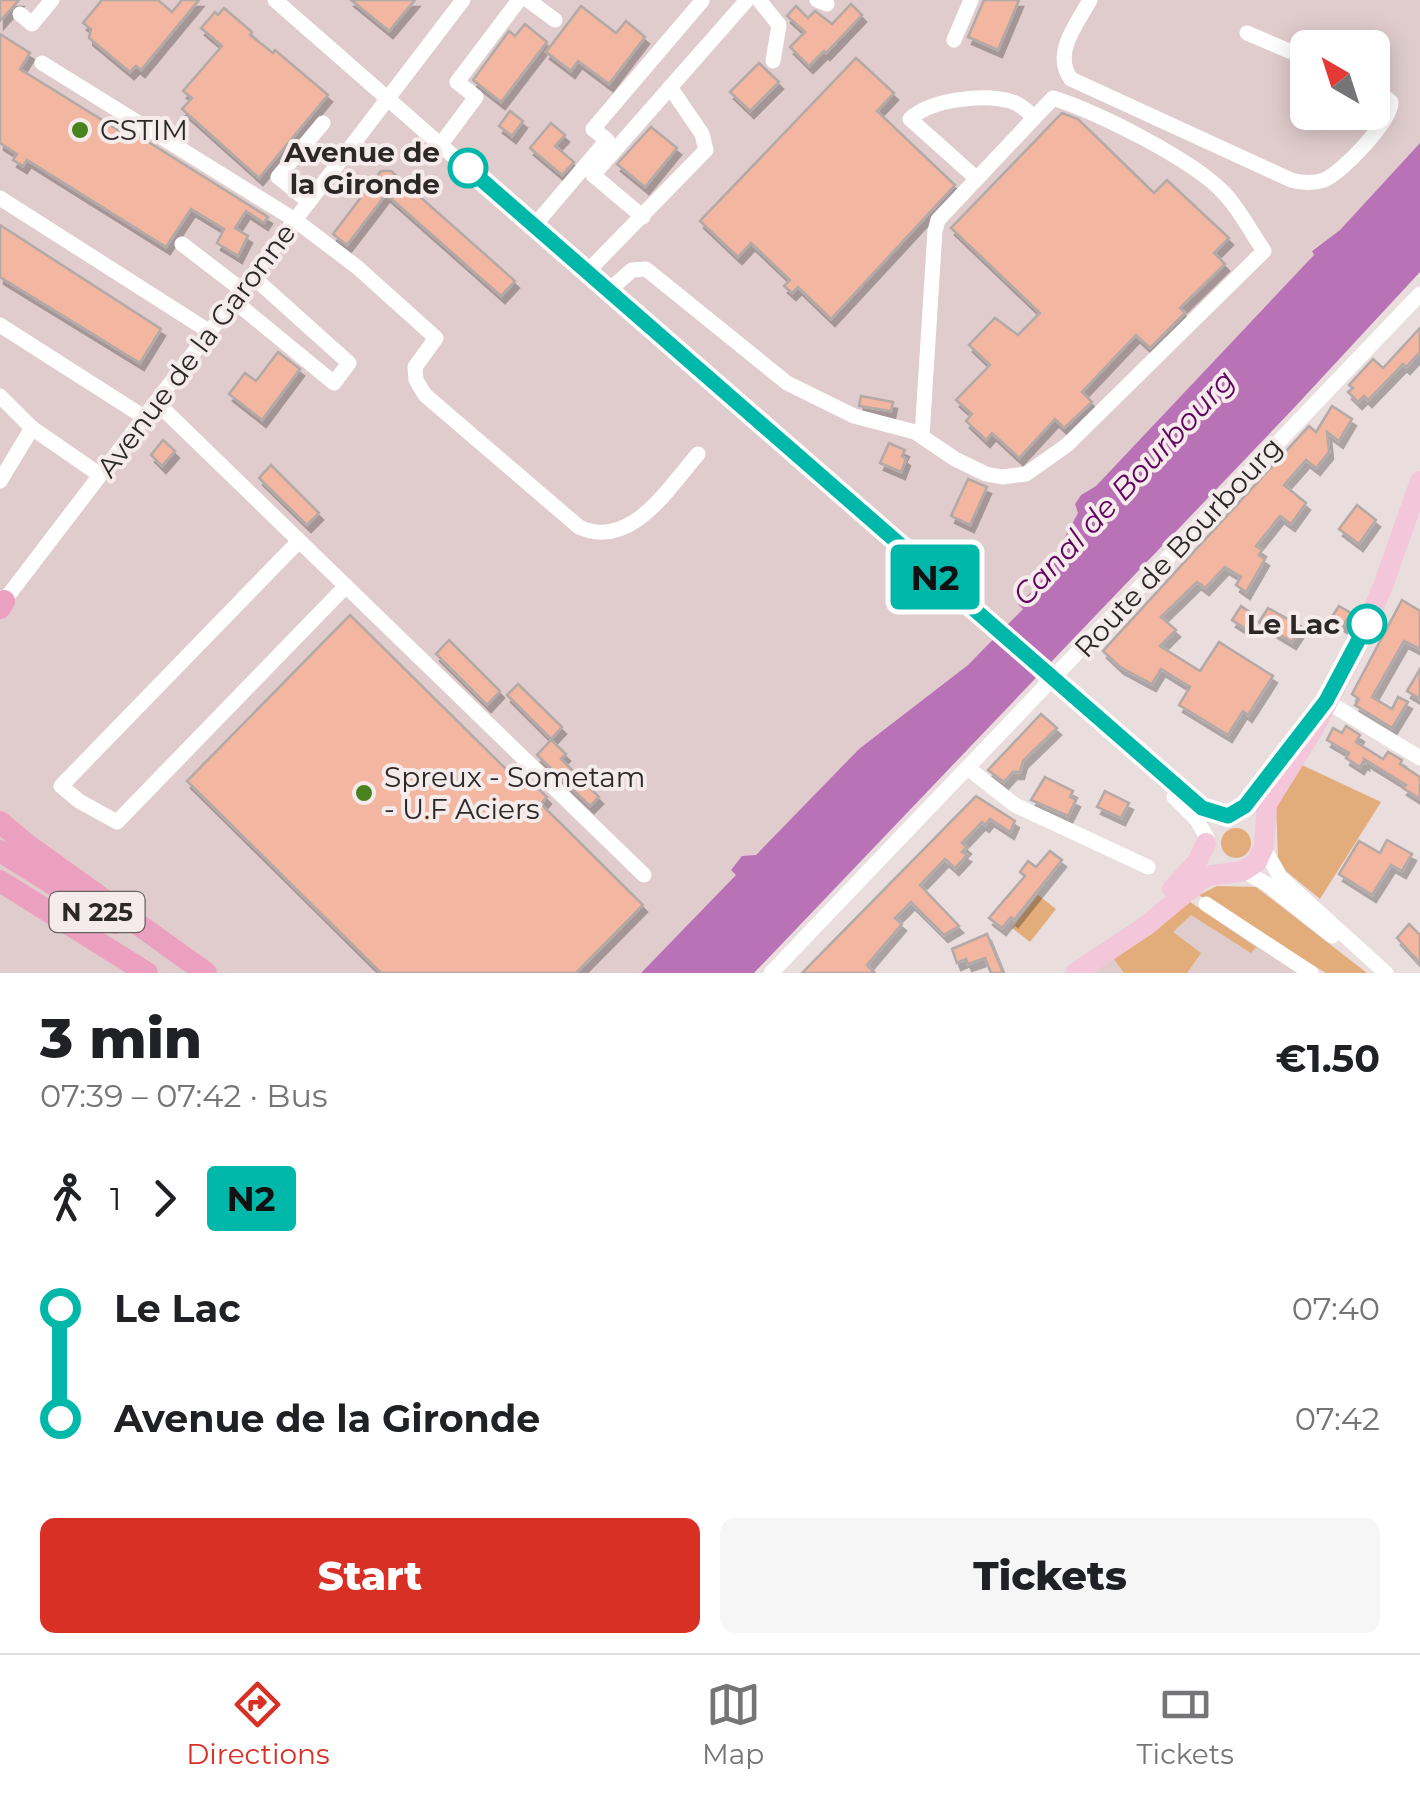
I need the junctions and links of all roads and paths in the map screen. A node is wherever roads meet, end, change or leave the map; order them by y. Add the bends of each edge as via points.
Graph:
1 (52, 0) edge
2 (275, 0) edge
3 (464, 0) edge
4 (520, 0) edge
5 (528, 0) edge
6 (746, 0) edge
7 (758, 0) edge
8 (972, 0) edge
9 (1090, 0) edge
10 (702, 1) edge
11 (20, 14) dead end
12 (555, 20) dead end
13 (1247, 33) dead end
14 (954, 40) dead end
15 (1290, 51) edge
16 (773, 61) dead end
17 (42, 63) dead end
18 (670, 86) junction
19 (388, 98) junction
20 (1034, 117) junction
21 (322, 123) dead end
22 (1376, 130) edge
23 (441, 144) junction
24 (976, 178) junction
25 (0, 198) edge
26 (309, 202) junction
27 (643, 217) junction
28 (295, 220) junction
29 (534, 226) junction
30 (182, 244) dead end
31 (587, 272) junction
32 (243, 289) junction
33 (608, 291) junction
34 (1420, 294) edge
35 (0, 325) edge
36 (210, 332) junction
37 (0, 396) edge
38 (156, 402) junction
39 (144, 417) junction
40 (32, 428) junction
41 (922, 436) junction
42 (698, 454) dead end
43 (100, 476) junction
44 (1420, 480) edge
45 (0, 481) edge
46 (299, 542) junction
47 (346, 586) junction
48 (1, 604) edge
49 (1326, 701) junction
50 (1078, 703) junction
51 (1417, 750) edge
52 (968, 768) junction
53 (1230, 816) junction
54 (0, 822) edge
55 (1207, 840) junction
56 (1263, 843) junction
57 (0, 852) edge
58 (1148, 867) dead end
59 (1235, 871) junction
60 (644, 875) dead end
61 (0, 880) edge
62 (0, 899) edge
63 (1206, 904) dead end
64 (140, 973) edge
65 (147, 973) edge
66 (194, 973) edge
67 (206, 973) edge
68 (770, 973) edge
69 (1067, 973) edge
70 (1075, 973) edge
71 (1311, 973) edge
72 (1383, 973) edge

1 - 11 street via 32,24
2 - 19 street
3 - 19 street
4 - 23 street via 457,82 476,96
5 - 12 street
6 - 18 street
7 - 16 street via 779,25
8 - 14 street
9 - 22 street via 1062,54 1071,79 1292,180 1334,174
10 - 29 street via 593,129 607,140
13 - 15 street
17 - 28 street
18 - 27 street via 706,150
18 - 27 street via 593,175
19 - 23 street
19 - 26 street, Avenue de la Garonne
20 - 24 street
20 - 24 street via 1009,101 985,100 931,106 910,119
20 - 41 street via 1052,98 1070,103 1192,169 1228,198 1264,252 1067,445 1033,470 1010,477 986,474
21 - 26 street via 278,177
23 - 29 street
24 - 41 street via 935,230
25 - 36 street
26 - 28 street, Avenue de la Garonne
27 - 31 street
28 - 32 street, Avenue de la Garonne
28 - 42 street via 436,338 415,367 422,391 579,527 606,533 627,527
29 - 31 street
30 - 32 street
31 - 33 street
32 - 32 street via 334,384 349,364
32 - 36 street, Avenue de la Garonne
33 - 41 street via 632,270 646,269 779,377 854,416
33 - 50 street
34 - 52 street, Route de Bourbourg
35 - 39 street
36 - 38 street, Avenue de la Garonne
37 - 40 street
38 - 39 street, Avenue de la Garonne
38 - 46 street
39 - 43 street, Avenue de la Garonne
40 - 43 street
40 - 45 street
43 - 48 street, Avenue de la Garonne
44 - 49 main road via 1376,602
46 - 47 street
46 - 47 street via 61,786 117,822
47 - 60 street
49 - 51 street
49 - 53 main road via 1256,794
49 - 56 main road via 1267,804
50 - 53 street via 1202,808
50 - 55 street via 1188,810
52 - 58 street via 1014,804
52 - 68 street, Route de Bourbourg
53 - 55 main road via 1214,824
53 - 56 main road via 1253,821
54 - 67 highway
55 - 59 main road via 1212,860
55 - 69 main road via 1192,868 1154,906
56 - 59 main road via 1257,862
56 - 72 street via 1280,877
57 - 66 highway, N 225
59 - 70 main road via 1206,876
59 - 72 street via 1268,884
61 - 65 highway, N 225
62 - 64 highway
63 - 71 street

